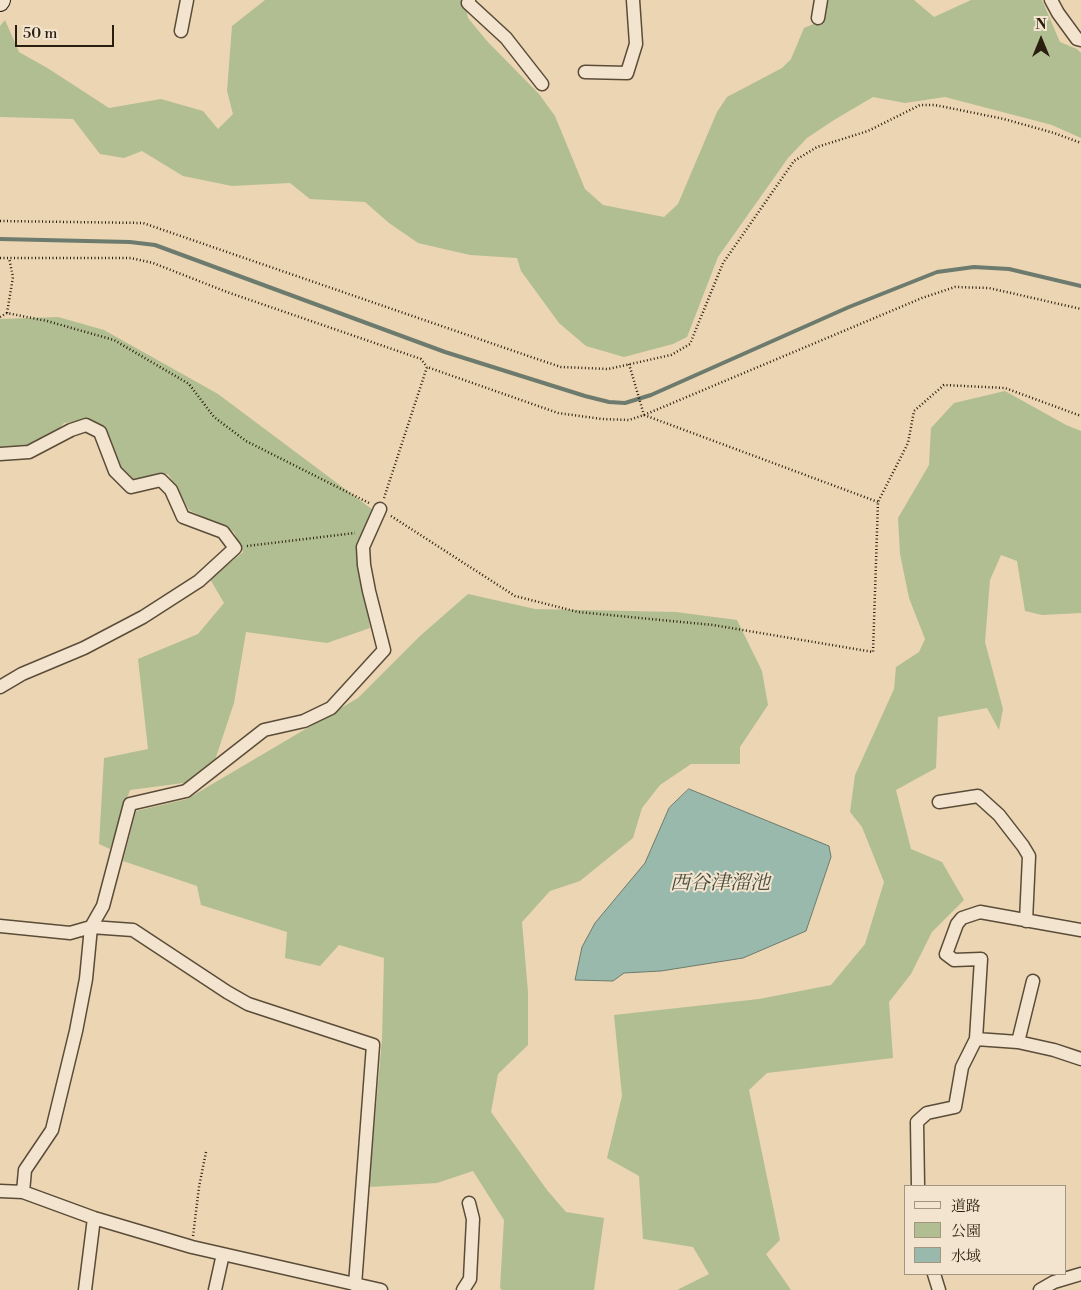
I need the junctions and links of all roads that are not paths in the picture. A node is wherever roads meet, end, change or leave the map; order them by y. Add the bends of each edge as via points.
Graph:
1 (187, 0) edge
2 (469, 0) edge
3 (633, 0) edge
4 (821, 0) edge
5 (1051, 0) edge
6 (818, 18) dead end
7 (181, 30) dead end
8 (1081, 40) edge
9 (585, 72) dead end
10 (542, 84) dead end
11 (0, 454) edge
12 (380, 509) road end
13 (0, 687) edge
14 (938, 802) dead end
15 (1026, 920) junction
16 (0, 926) edge
17 (91, 927) junction
18 (1081, 930) edge
19 (1033, 981) dead end
20 (976, 1039) junction
21 (1018, 1042) junction
22 (1081, 1059) edge
23 (918, 1185) edge
24 (0, 1191) edge
25 (23, 1192) junction
26 (469, 1203) dead end
27 (94, 1218) junction
28 (223, 1254) junction
29 (1081, 1274) edge
30 (934, 1275) edge
31 (354, 1285) junction
32 (85, 1290) edge
33 (216, 1290) edge
34 (381, 1290) edge
35 (463, 1290) edge
36 (939, 1290) edge
37 (1040, 1290) edge

1 - 7 street
2 - 10 street via 468,3 506,38
3 - 9 street via 636,44 627,73
4 - 6 street
5 - 8 street via 1077,39
11 - 13 street via 29,452 86,425 100,432 115,471 131,487 161,480 171,490 183,517 222,532 235,548 199,581 143,617
12 - 17 street via 363,547 368,592 384,650 331,708 304,721 264,730 186,791 130,804 103,906
14 - 15 street via 978,796 999,815 1024,846 1029,856
15 - 18 street
15 - 20 street via 980,912 962,918 958,924 946,954 954,960 981,959
16 - 17 street via 70,933
17 - 25 street via 86,979 52,1130 25,1170
17 - 31 street via 133,930 248,1004 373,1045
19 - 21 street
20 - 21 street
20 - 23 street via 962,1067 955,1108 927,1113 917,1122
21 - 22 street
24 - 25 street
25 - 27 street
26 - 35 street via 473,1219 470,1279
27 - 28 street
27 - 32 street
28 - 31 street
28 - 33 street
29 - 37 street
30 - 36 street
31 - 34 street

